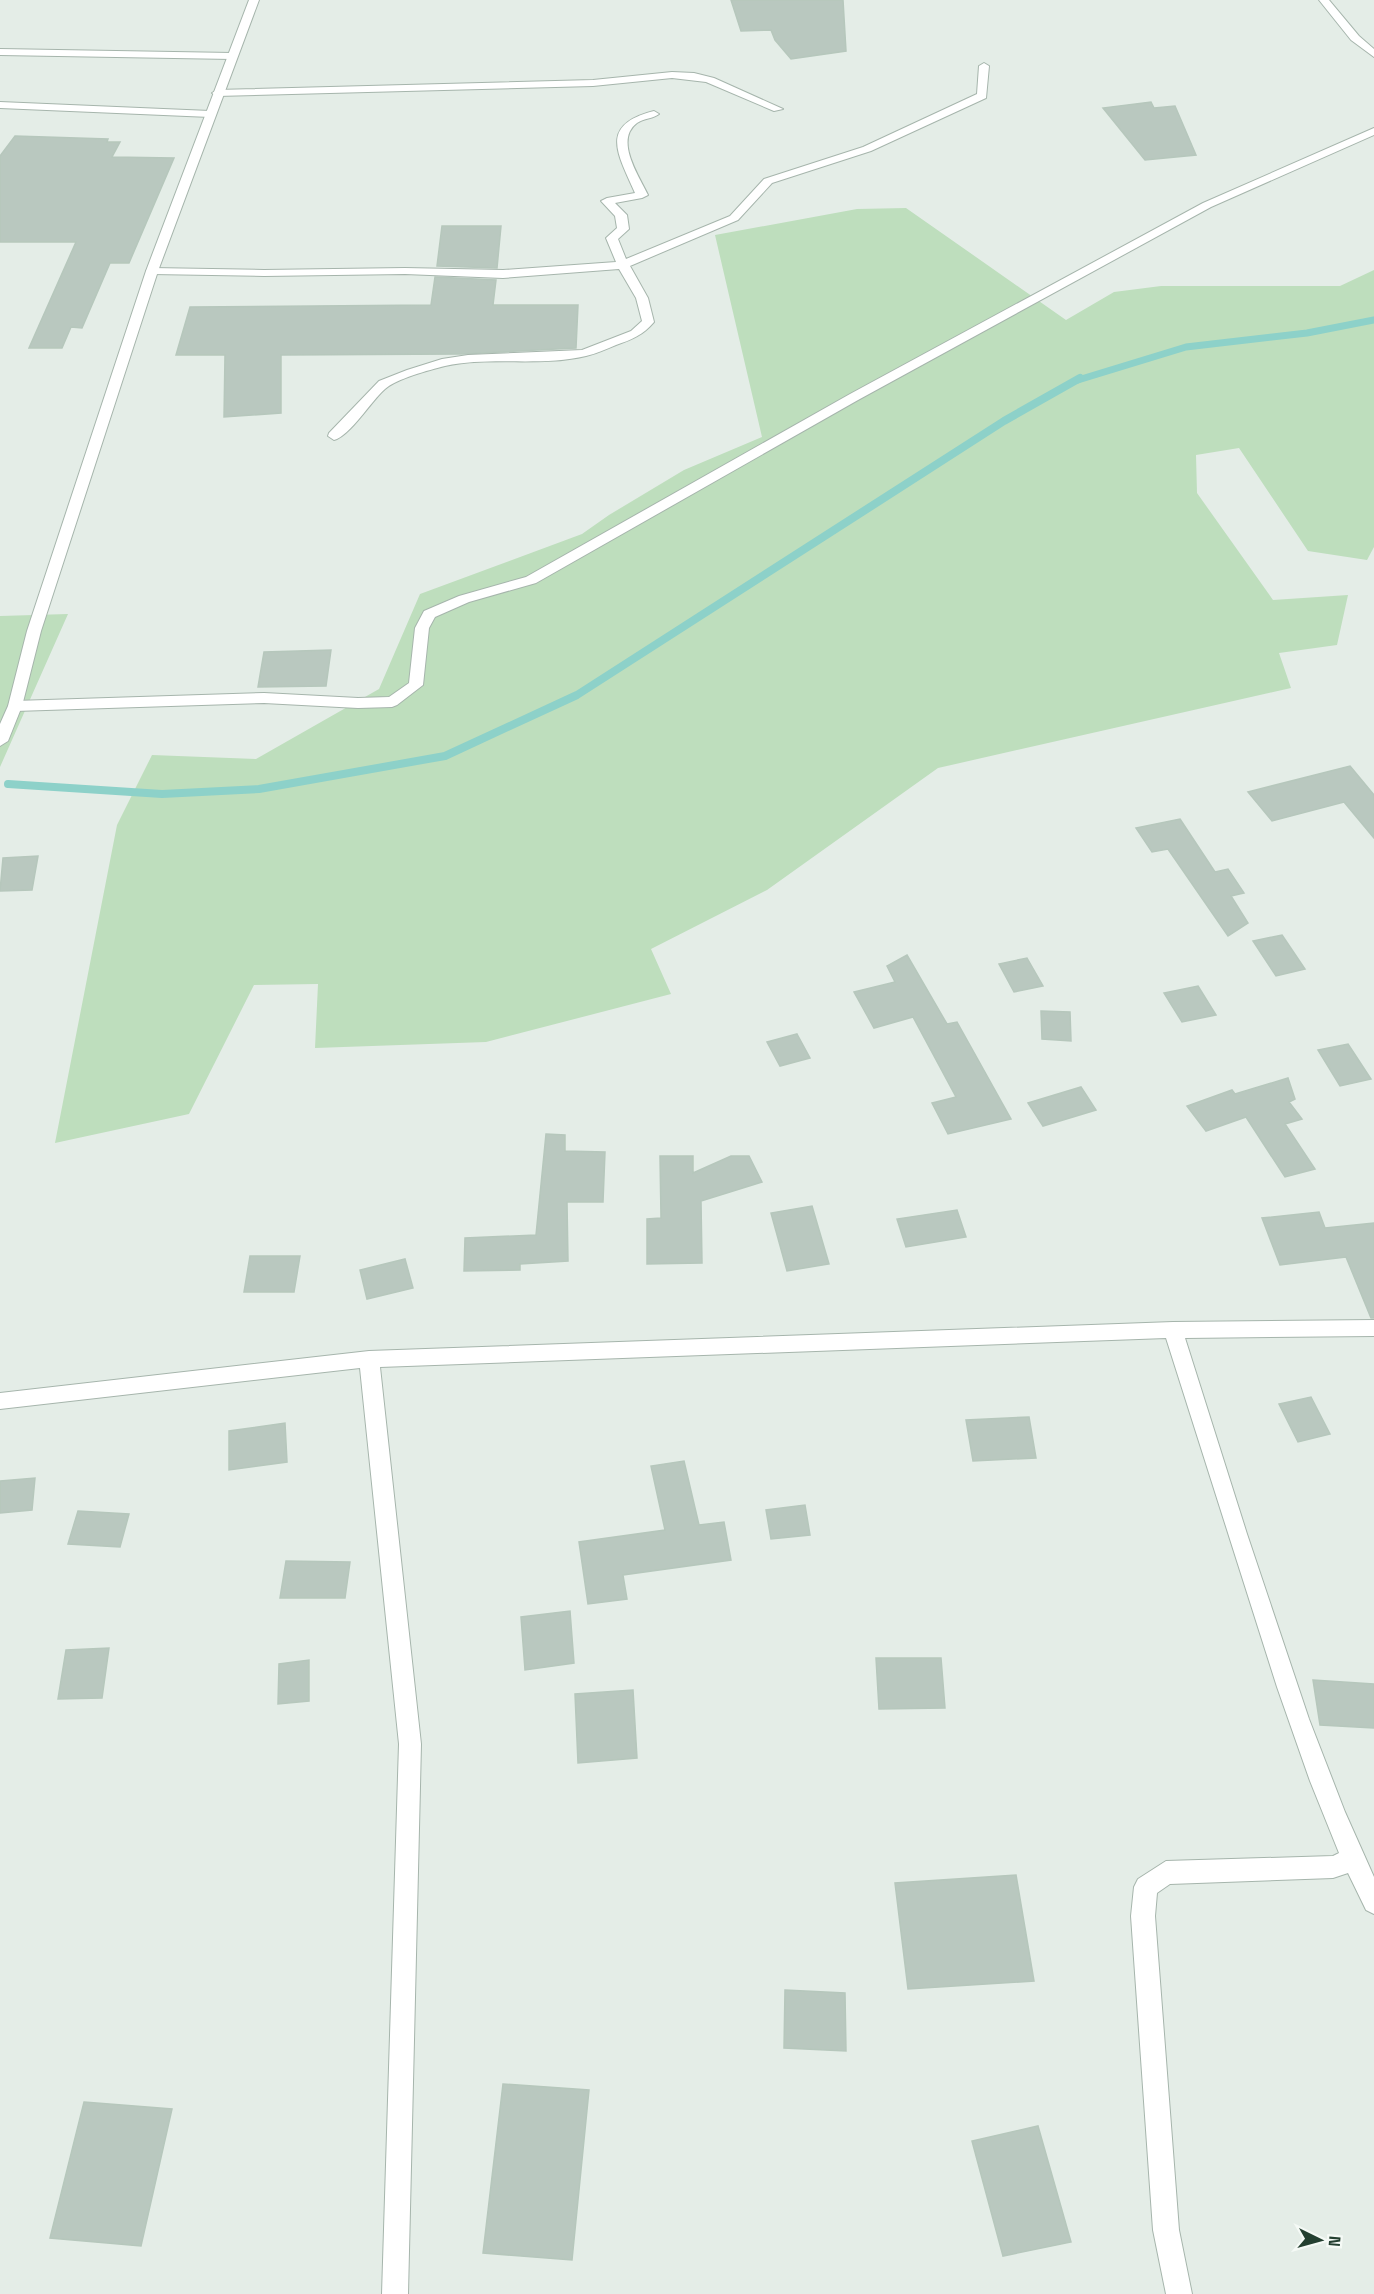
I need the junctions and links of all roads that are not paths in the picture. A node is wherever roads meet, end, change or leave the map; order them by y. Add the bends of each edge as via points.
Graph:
1 (254, 0) edge
2 (1324, 0) edge
3 (0, 52) edge
4 (1374, 54) edge
5 (232, 57) junction
6 (984, 66) dead end
7 (217, 93) junction
8 (0, 105) edge
9 (778, 109) dead end
10 (210, 114) junction
11 (654, 114) dead end
12 (1374, 131) edge
13 (623, 265) junction
14 (152, 271) junction
15 (334, 436) dead end
16 (15, 706) junction
17 (0, 741) edge
18 (1374, 1328) edge
19 (1173, 1330) junction
20 (369, 1359) junction
21 (0, 1401) edge
22 (1353, 1860) junction
23 (1374, 1902) edge
24 (395, 2294) edge
25 (1179, 2294) edge

1 - 5 street
2 - 4 street via 1354,38
3 - 5 street
5 - 7 street
6 - 13 street via 982,96 867,150 768,181 734,218
7 - 9 street via 593,82 672,75 710,80
7 - 10 street
8 - 10 street
10 - 14 street
11 - 13 street via 633,120 624,130 622,151 642,195 607,201 621,215 623,229 612,238
12 - 16 street via 1207,205 1020,304 531,580 464,599 429,614 422,628 416,685 392,702 264,698
13 - 14 street via 503,274
13 - 15 street via 642,298 648,322 635,334 584,353 468,358 411,373 383,384
14 - 16 street via 34,631
16 - 17 street
18 - 19 street
19 - 20 street
19 - 22 street via 1310,1755
20 - 21 street
20 - 24 street via 411,1744
22 - 23 street
22 - 25 street via 1333,1867 1166,1873 1146,1887 1143,1916 1166,2230

